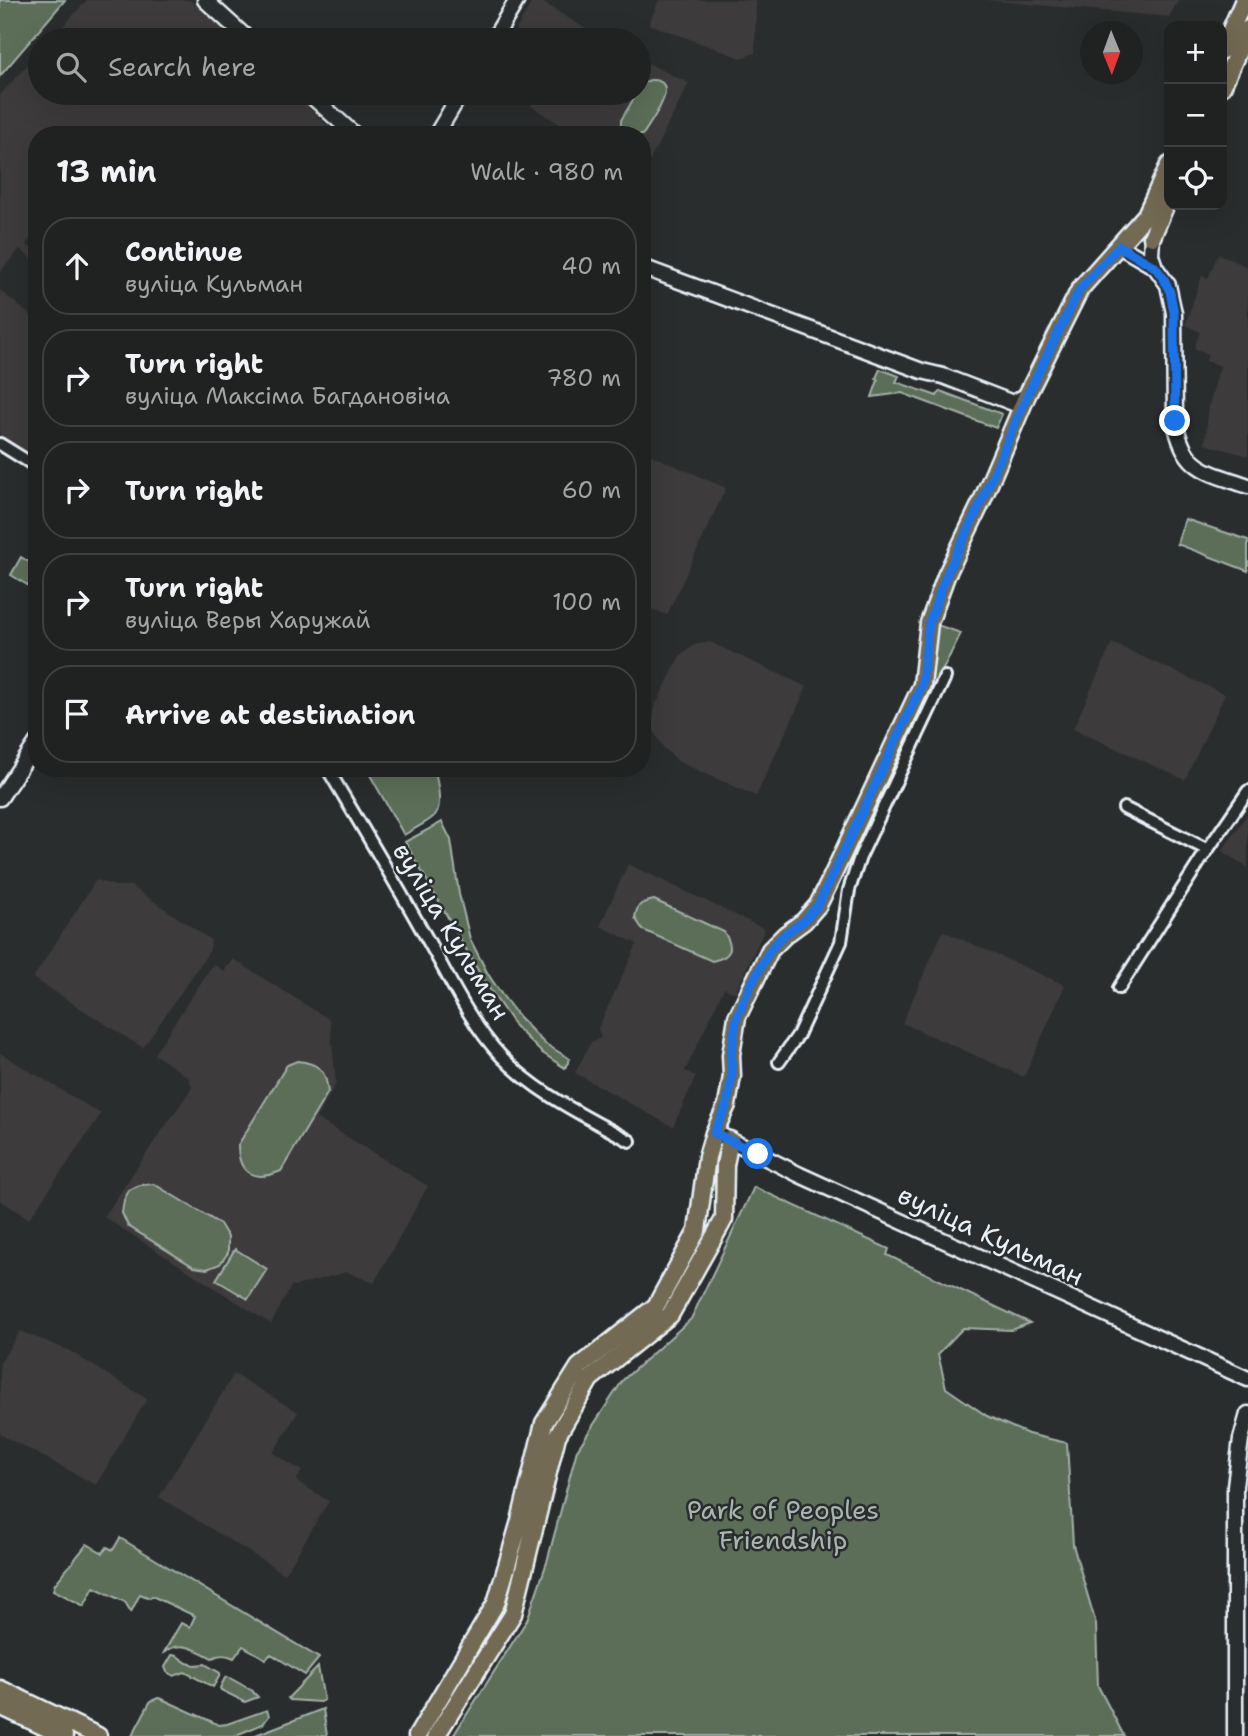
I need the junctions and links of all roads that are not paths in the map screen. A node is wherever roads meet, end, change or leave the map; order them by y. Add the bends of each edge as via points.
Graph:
1 (205, 0) edge
2 (517, 0) edge
3 (1244, 0) edge
4 (1243, 26) edge
5 (236, 28) edge
6 (500, 28) edge
7 (1227, 44) edge
8 (1223, 84) edge
9 (321, 105) edge
10 (454, 105) edge
11 (345, 126) edge
12 (441, 126) edge
13 (1164, 176) edge
14 (1164, 209) edge
15 (1152, 237) joint
16 (1119, 246) junction
17 (1155, 267) junction
18 (651, 270) edge
19 (922, 371) junction
20 (1027, 396) junction
21 (1017, 419) junction
22 (0, 444) edge
23 (28, 461) edge
24 (1248, 486) edge
25 (945, 677) dead end
26 (28, 756) edge
27 (332, 777) edge
28 (1248, 791) edge
29 (0, 798) edge
30 (1124, 808) dead end
31 (1208, 850) junction
32 (1119, 988) dead end
33 (779, 1062) dead end
34 (714, 1133) junction
35 (730, 1140) junction
36 (630, 1141) dead end
37 (1248, 1379) edge
38 (1248, 1414) edge
39 (1242, 1487) edge
40 (0, 1689) edge
41 (0, 1706) edge
42 (64, 1736) edge
43 (98, 1736) edge
44 (417, 1736) edge
45 (436, 1736) edge
46 (1235, 1736) edge

1 - 5 main road
2 - 6 main road
3 - 4 main road
4 - 7 main road
4 - 8 main road
9 - 11 main road
10 - 12 main road
13 - 16 main road via 1146,215
14 - 15 main road
15 - 17 main road
16 - 17 main road
16 - 20 main road via 1080,289
17 - 24 main road via 1168,285 1174,313 1178,438 1199,468
18 - 19 main road
19 - 20 main road via 1013,402
19 - 21 main road via 1004,405
20 - 21 main road
21 - 34 main road via 946,576 929,623 922,685 885,766 818,905 770,950 737,1017 727,1105
22 - 23 street
25 - 33 street via 855,871 841,942 798,1035
26 - 29 main road
27 - 36 street, вуліца Кульман via 462,1003 495,1049 536,1087
28 - 31 street
30 - 31 street
31 - 32 street
34 - 35 main road, вуліца Кульман
34 - 44 main road via 697,1231 656,1306 579,1367 544,1423 496,1603
35 - 37 main road, вуліца Кульман
35 - 45 main road via 724,1219 670,1315 590,1379 557,1436 513,1614
38 - 39 main road via 1241,1439
39 - 46 main road
40 - 43 main road
41 - 42 main road

